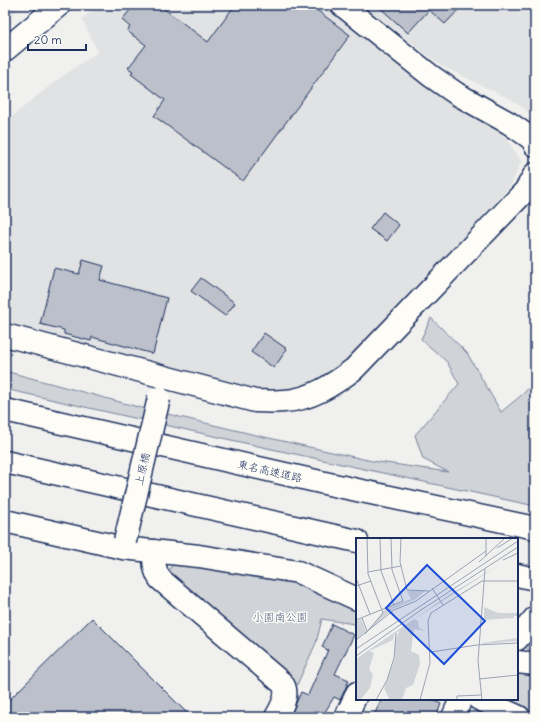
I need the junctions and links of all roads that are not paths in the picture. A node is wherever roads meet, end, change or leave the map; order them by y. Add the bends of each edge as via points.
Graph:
1 (59, 5) edge
2 (342, 5) edge
3 (5, 50) edge
4 (535, 145) edge
5 (535, 174) edge
6 (5, 335) edge
7 (161, 387) junction
8 (5, 404) edge
9 (5, 410) edge
10 (83, 428) junction
11 (5, 462) edge
12 (5, 467) edge
13 (83, 480) junction
14 (5, 521) edge
15 (535, 528) edge
16 (356, 541) edge
17 (124, 545) junction
18 (154, 551) junction
19 (518, 575) edge
20 (535, 579) edge
21 (356, 599) edge
22 (535, 618) edge
23 (518, 638) edge
24 (518, 662) edge
25 (535, 664) edge
26 (356, 695) edge
27 (461, 700) edge
28 (481, 700) edge
29 (276, 717) edge
30 (346, 717) edge
31 (453, 717) edge
32 (520, 717) edge

1 - 3 main road
2 - 4 main road via 431,76 509,123 532,139
5 - 7 main road via 526,190 354,369 334,384 312,395 285,401 255,401
6 - 7 main road
7 - 17 main road, 上原橋, bridge
8 - 10 main road
9 - 10 main road, 東名高速道路
10 - 15 main road, 東名高速道路
11 - 13 main road
12 - 13 main road
13 - 16 main road
14 - 17 main road
17 - 18 main road
18 - 21 main road via 298,572
18 - 29 main road via 154,565 160,579 286,687 286,696
19 - 20 main road
22 - 23 main road
24 - 25 main road
26 - 30 main road
27 - 31 main road
28 - 32 main road

